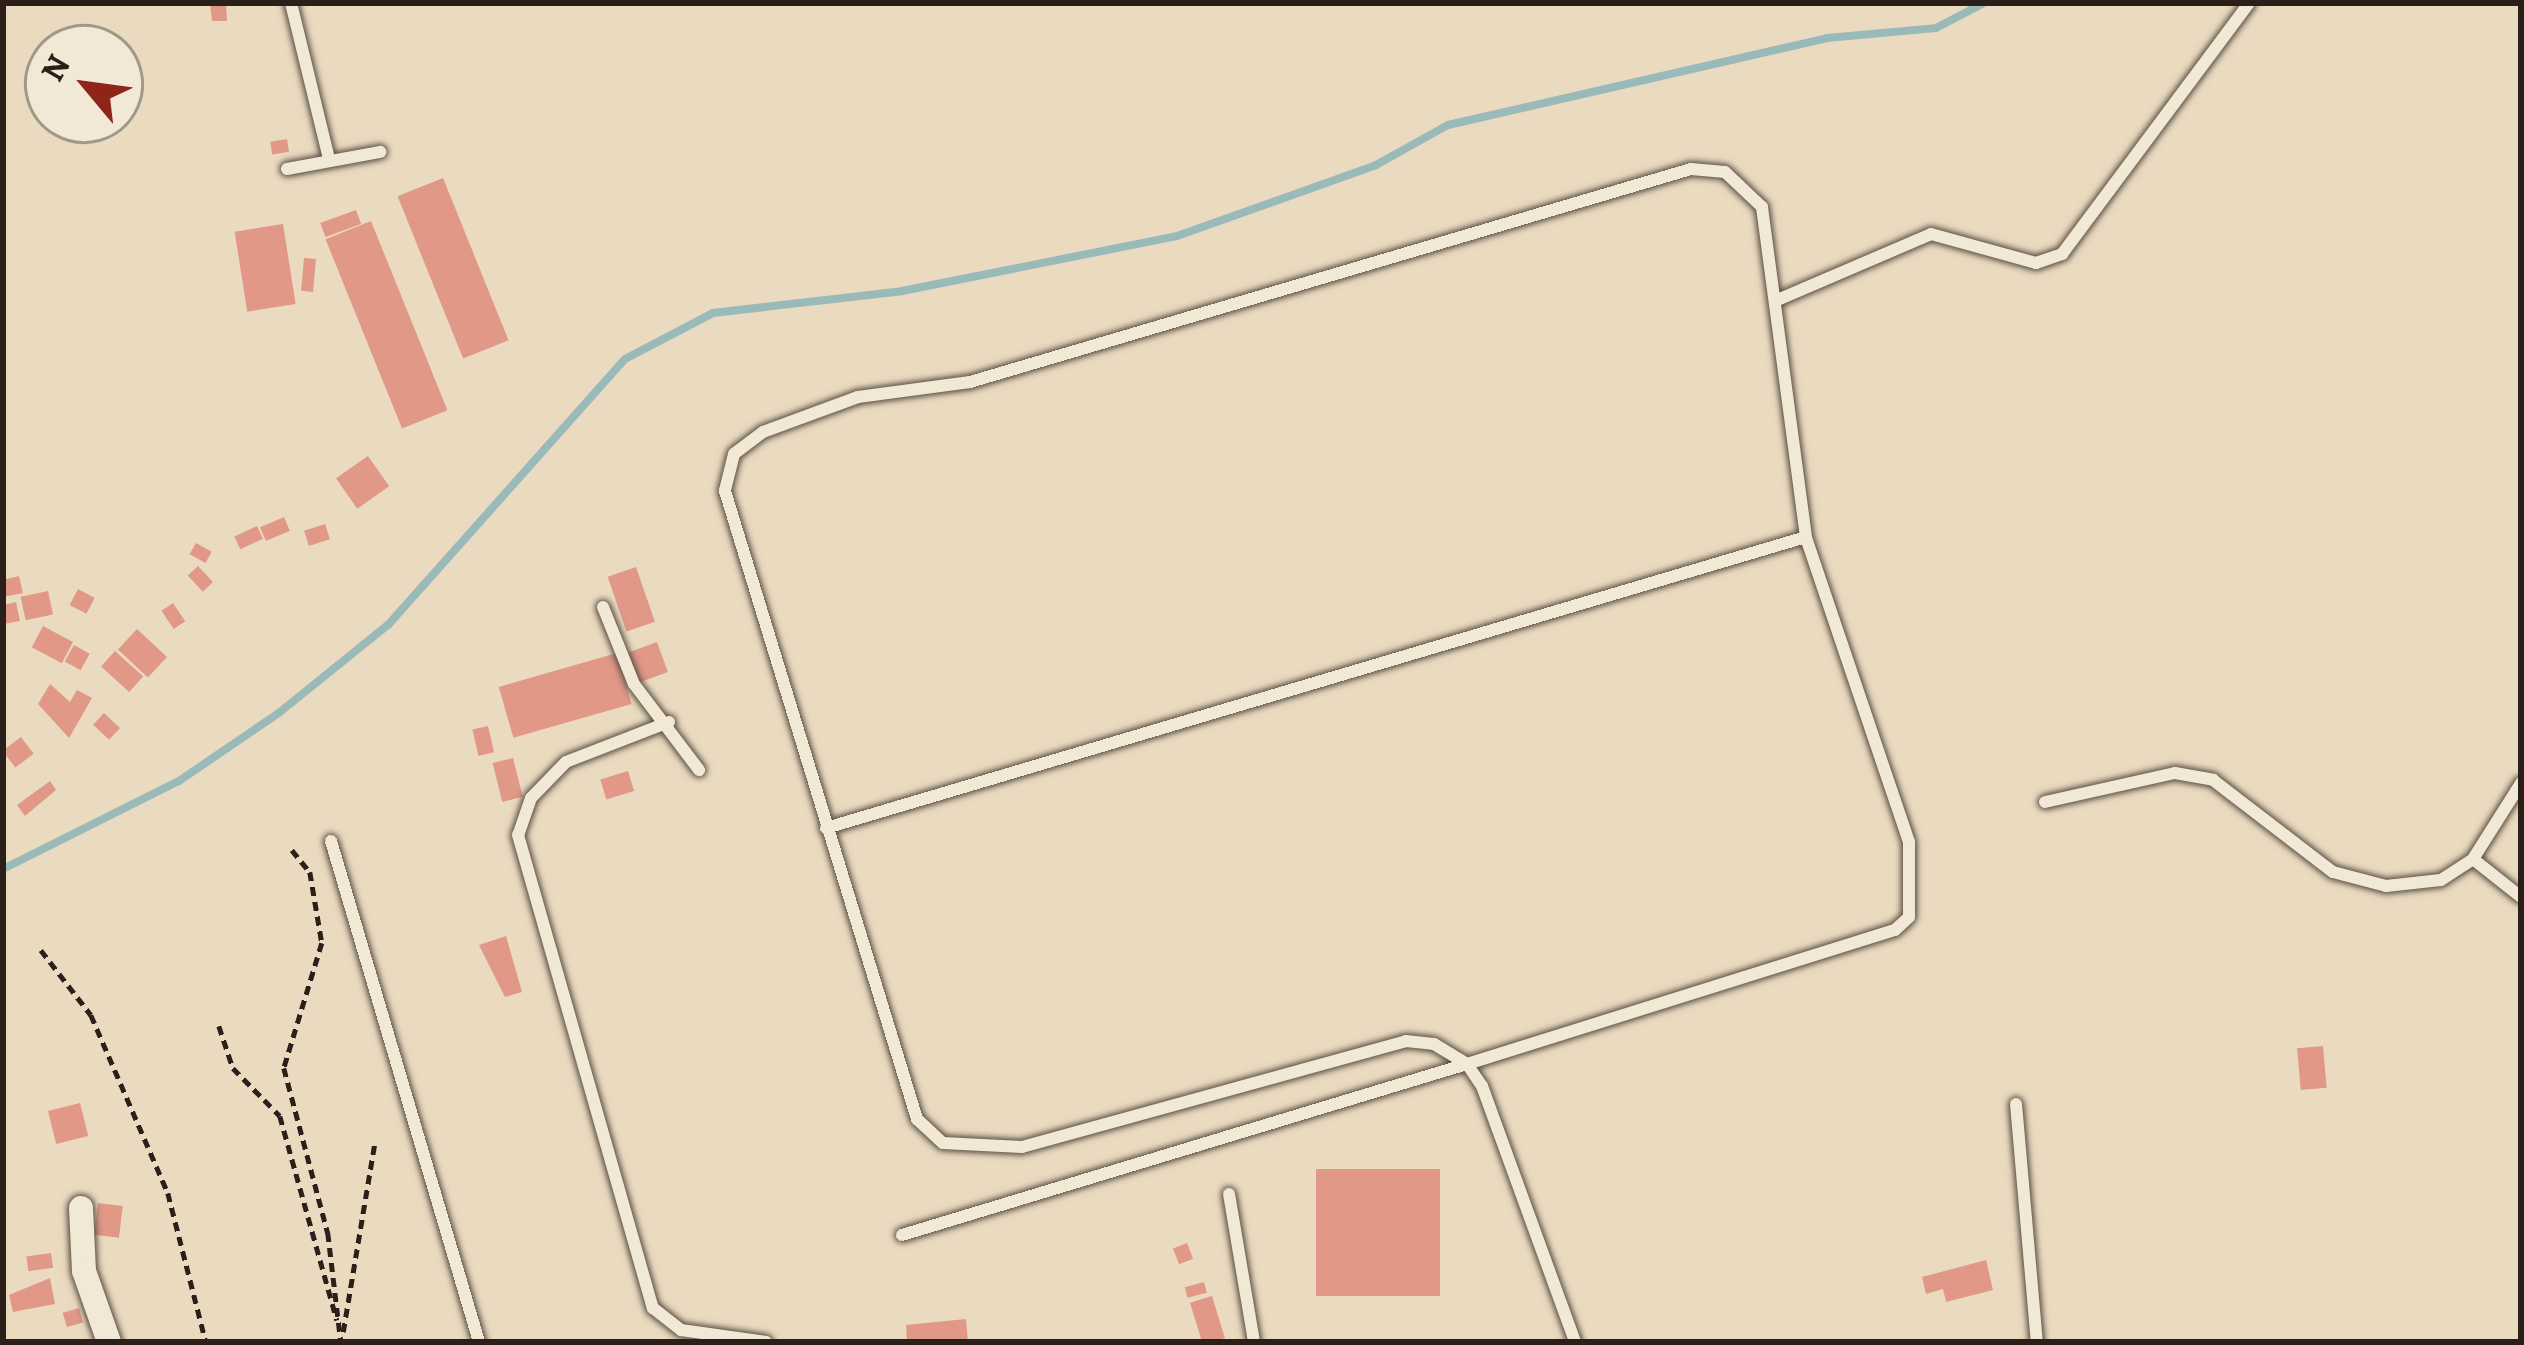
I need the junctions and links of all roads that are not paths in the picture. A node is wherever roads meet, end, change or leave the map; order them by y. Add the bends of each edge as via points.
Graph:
1 (291, 3) edge
2 (2249, 3) edge
3 (380, 152) dead end
4 (328, 159) junction
5 (287, 169) dead end
6 (1775, 301) junction
7 (1806, 537) junction
8 (603, 607) dead end
9 (669, 722) junction
10 (699, 770) dead end
11 (2521, 783) edge
12 (2045, 802) dead end
13 (826, 828) junction
14 (331, 842) dead end
15 (2474, 860) junction
16 (2521, 897) edge
17 (1467, 1064) junction
18 (2016, 1104) dead end
19 (1229, 1194) dead end
20 (81, 1208) dead end
21 (902, 1235) dead end
22 (109, 1342) edge
23 (478, 1342) edge
24 (766, 1342) edge
25 (1254, 1342) edge
26 (1575, 1342) edge
27 (2037, 1342) edge

1 - 4 lane
2 - 6 lane via 2062,254 2036,262 1930,234
3 - 4 lane
4 - 5 lane
6 - 7 lane
6 - 13 lane via 1750,185 1691,169 970,382 858,398 763,431 734,454 725,491
7 - 13 lane
7 - 17 lane via 1909,842 1909,917
8 - 9 lane via 634,684
9 - 10 lane
9 - 24 lane via 566,761 531,798 518,835 653,1308 681,1330
11 - 15 lane
12 - 15 lane via 2175,772 2213,780 2333,872 2386,886 2441,880
13 - 17 lane via 917,1120 944,1143 1022,1147 1406,1042
14 - 23 lane
15 - 16 lane
17 - 21 lane
17 - 26 lane via 1526,1184
18 - 27 lane
19 - 25 lane
20 - 22 street via 84,1271

